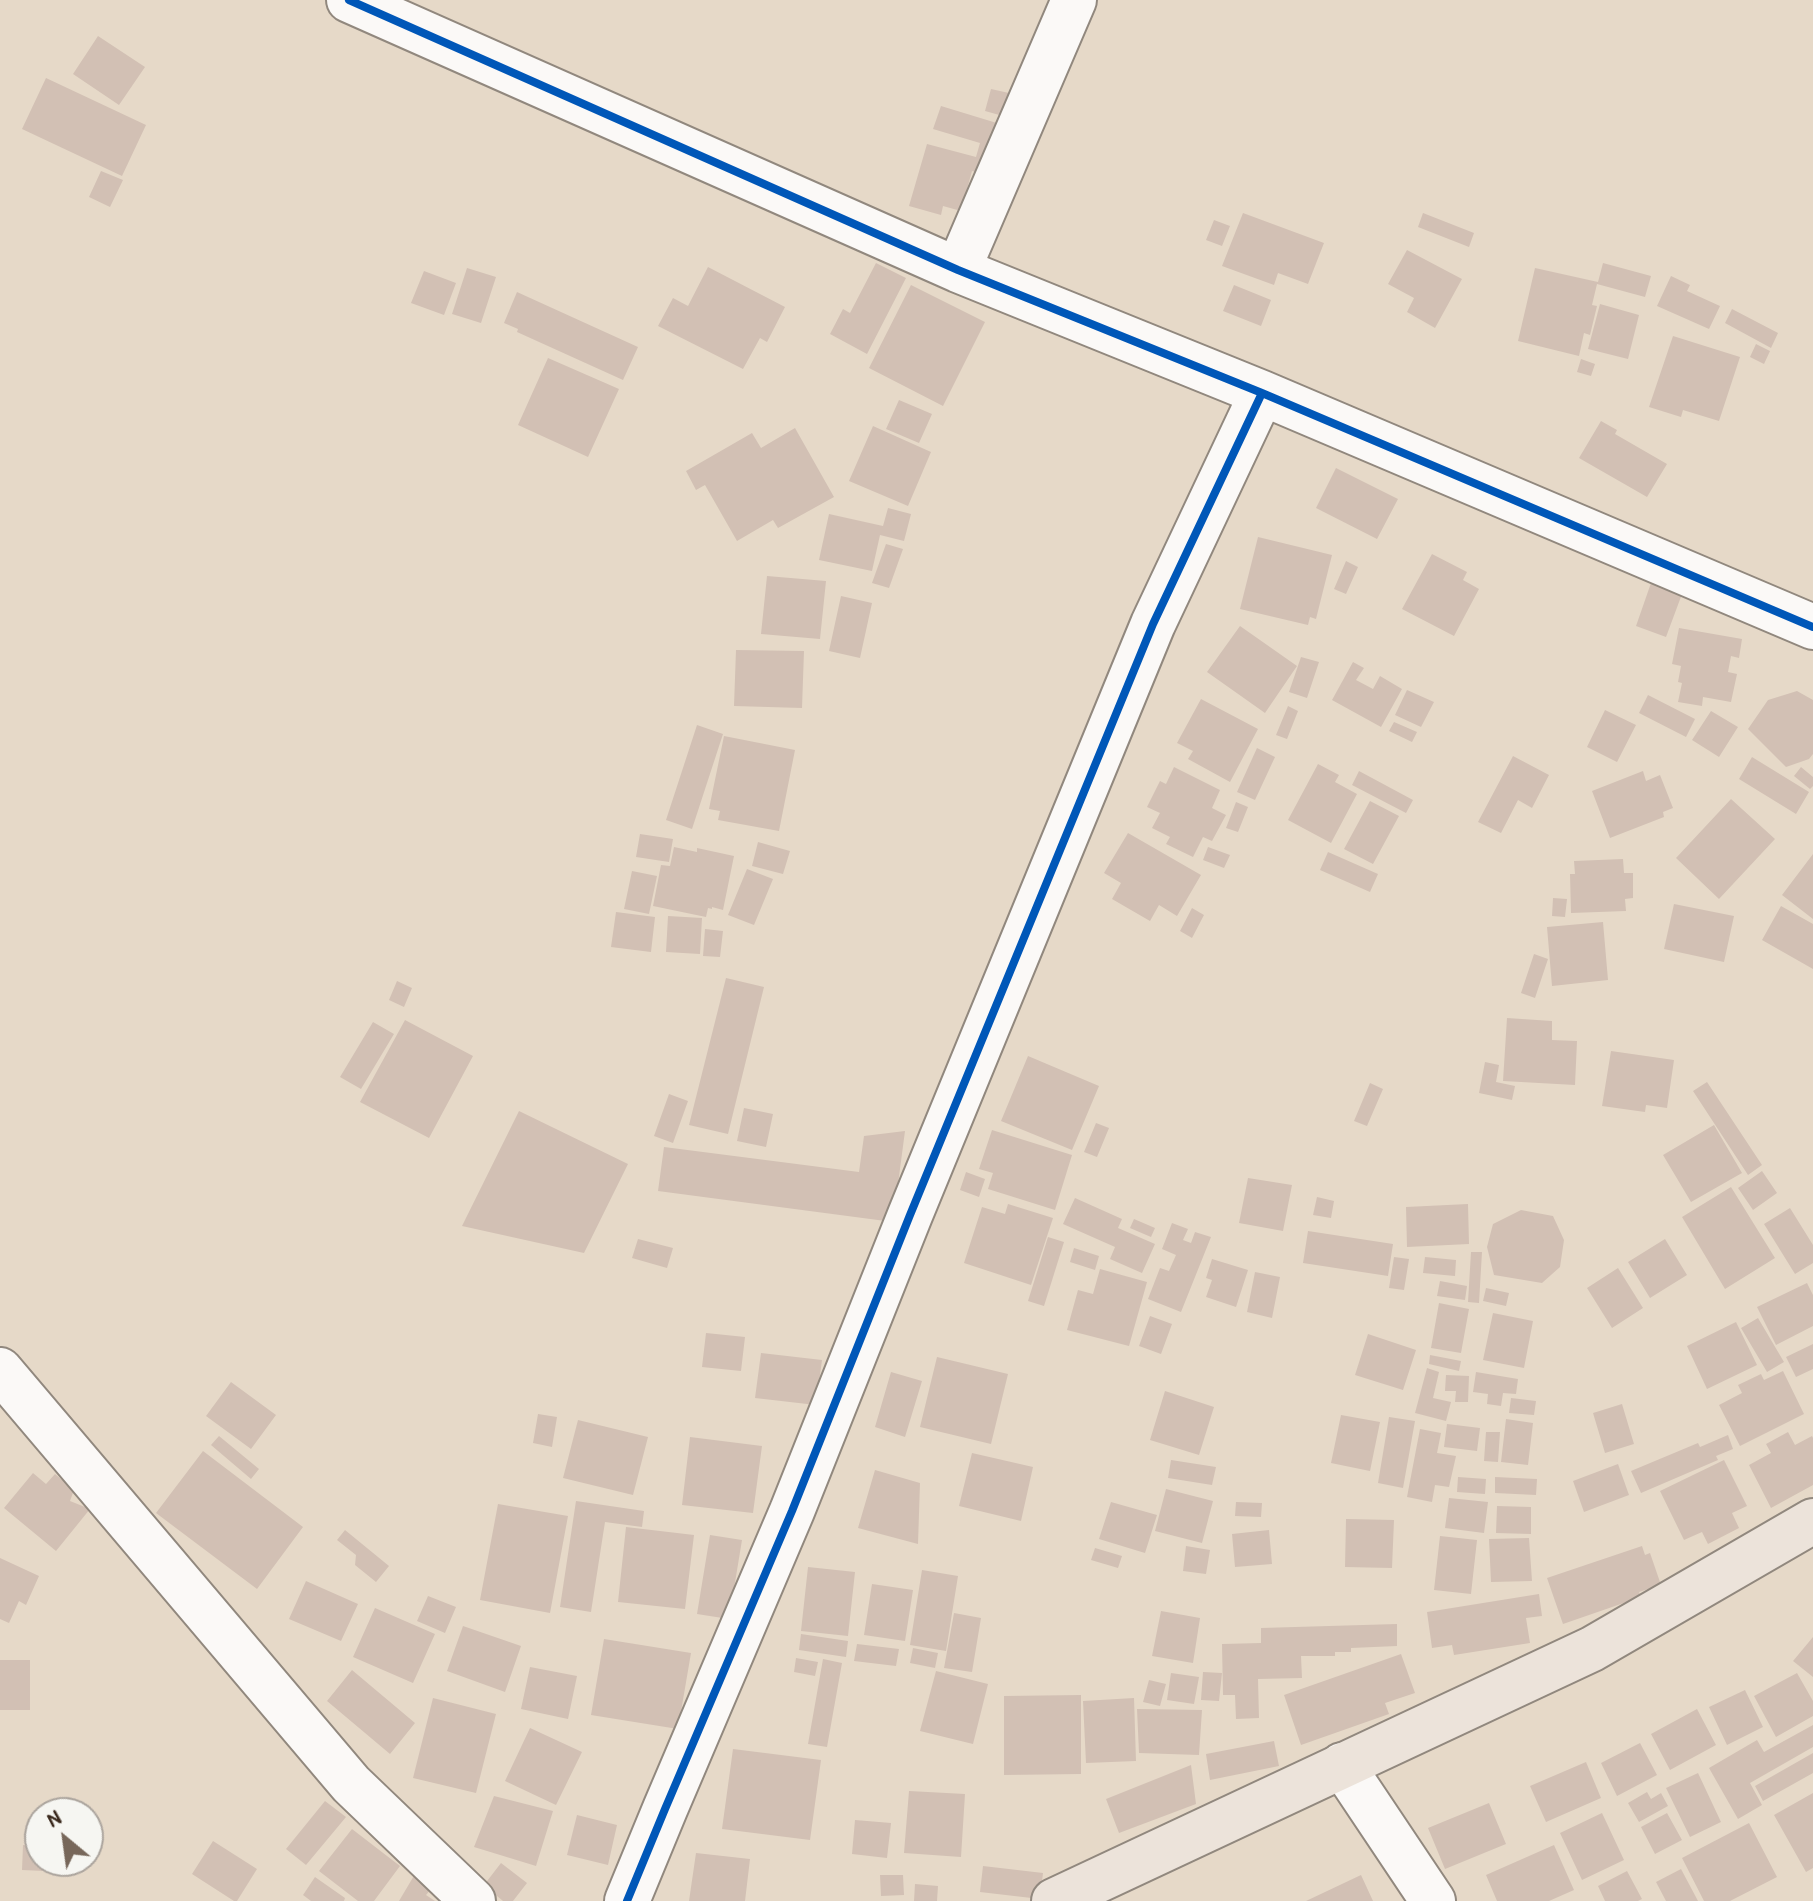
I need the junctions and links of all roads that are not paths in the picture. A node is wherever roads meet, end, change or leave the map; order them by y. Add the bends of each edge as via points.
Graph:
1 (349, 0) edge
2 (1074, 0) edge
3 (958, 270) junction
4 (1262, 393) junction
5 (1813, 627) edge
6 (0, 1370) edge
7 (1813, 1521) edge
8 (1342, 1765) junction
9 (473, 1901) edge
10 (627, 1901) edge
11 (1054, 1901) edge
12 (1433, 1901) edge

1 - 3 street
2 - 3 street
3 - 4 street
4 - 5 street
4 - 10 street via 1153,624 792,1511
6 - 9 street via 351,1784
7 - 8 main road via 1592,1649
8 - 11 main road
8 - 12 street

